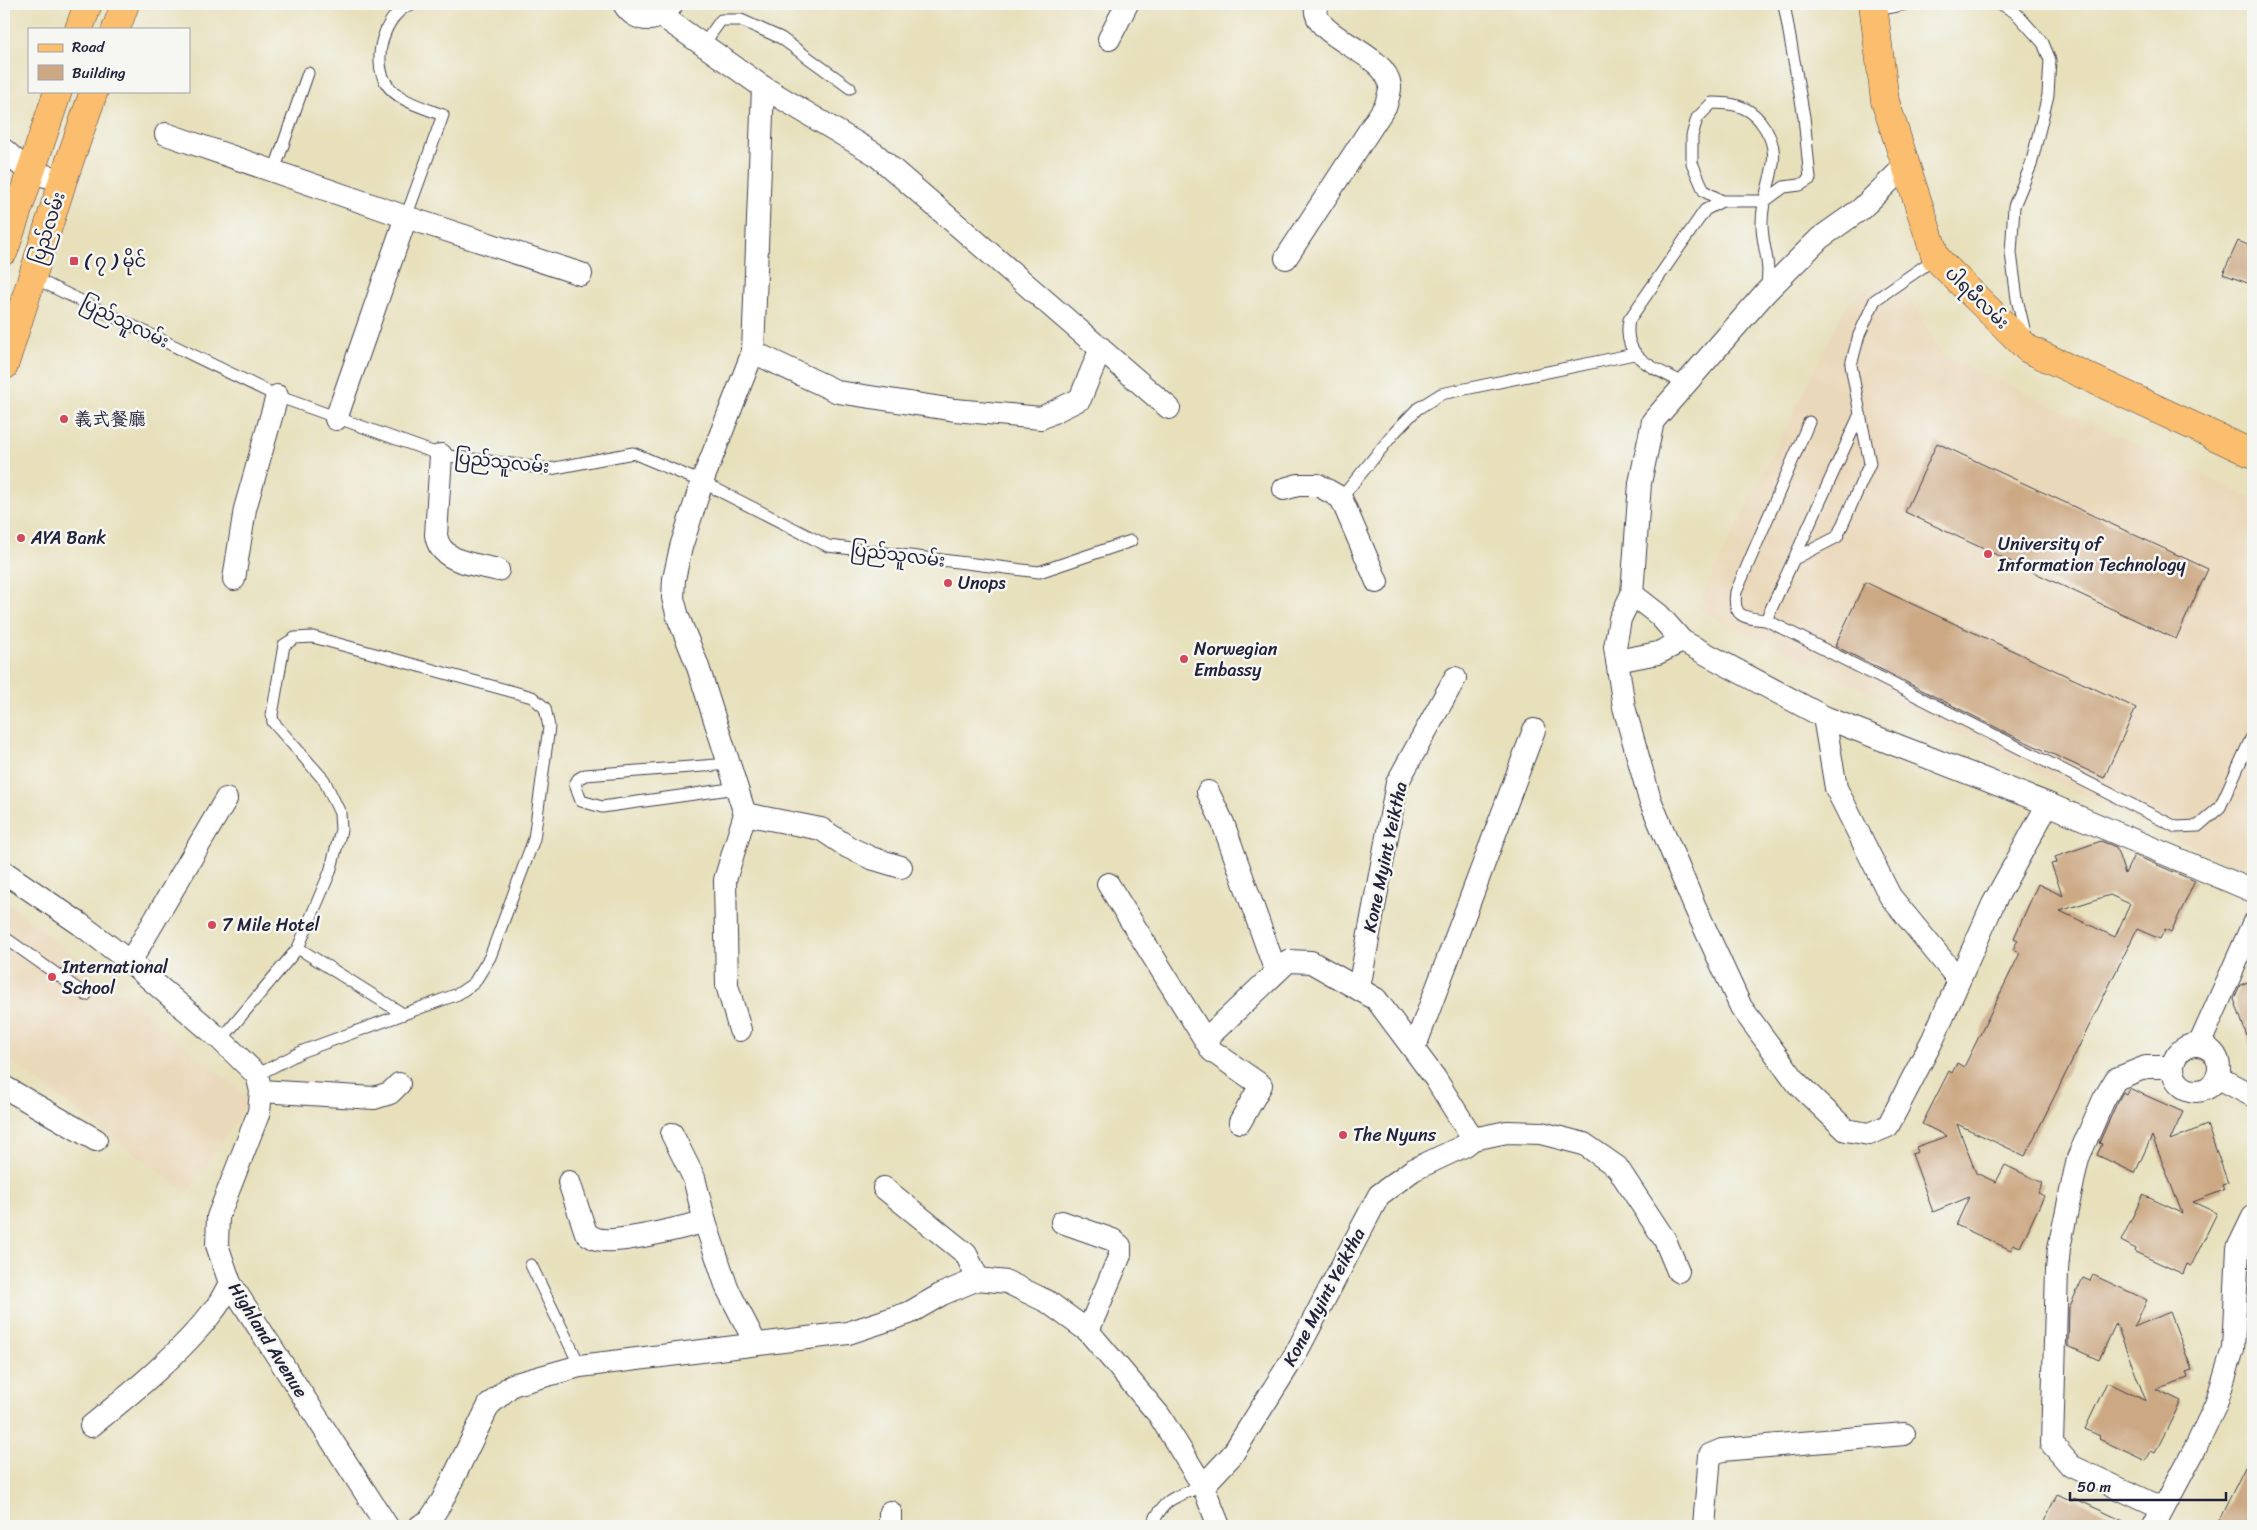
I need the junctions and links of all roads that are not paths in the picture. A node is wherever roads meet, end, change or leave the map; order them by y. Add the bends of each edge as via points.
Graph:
1 (88, 4) edge
2 (125, 4) edge
3 (412, 4) edge
4 (624, 4) edge
5 (1127, 4) edge
6 (1316, 4) edge
7 (1784, 4) edge
8 (1906, 4) edge
9 (2001, 4) edge
10 (1873, 7) edge
11 (667, 10) edge
12 (79, 28) edge
13 (116, 28) edge
14 (1110, 39) dead end
15 (702, 45) junction
16 (308, 73) dead end
17 (763, 87) junction
18 (850, 88) dead end
19 (58, 92) edge
20 (94, 92) edge
21 (166, 134) dead end
22 (4, 150) edge
23 (1906, 165) junction
24 (274, 171) junction
25 (29, 172) junction
26 (63, 180) junction
27 (1722, 201) junction
28 (1765, 201) junction
29 (9, 216) edge
30 (406, 217) junction
31 (4, 251) edge
32 (1286, 258) dead end
33 (1936, 258) junction
34 (581, 274) dead end
35 (32, 277) junction
36 (1765, 293) junction
37 (1101, 348) junction
38 (2028, 349) junction
39 (753, 352) junction
40 (1634, 354) junction
41 (4, 366) edge
42 (1685, 384) junction
43 (277, 396) junction
44 (1169, 408) dead end
45 (1860, 414) junction
46 (336, 418) junction
47 (1809, 422) dead end
48 (2253, 454) edge
49 (441, 455) junction
50 (702, 482) junction
51 (1284, 489) dead end
52 (1341, 498) junction
53 (1131, 541) dead end
54 (1794, 560) junction
55 (498, 570) dead end
56 (234, 579) dead end
57 (1377, 582) dead end
58 (1632, 594) junction
59 (1766, 620) junction
60 (1682, 640) junction
61 (1617, 661) junction
62 (1455, 678) dead end
63 (1824, 717) junction
64 (1534, 730) dead end
65 (2253, 734) edge
66 (730, 764) junction
67 (737, 788) junction
68 (1208, 792) dead end
69 (226, 799) dead end
70 (2048, 804) junction
71 (745, 814) junction
72 (900, 867) dead end
73 (5, 877) edge
74 (1108, 884) dead end
75 (2253, 891) edge
76 (2253, 924) edge
77 (4, 937) edge
78 (298, 948) junction
79 (130, 962) junction
80 (1282, 966) junction
81 (1958, 979) junction
82 (1359, 988) junction
83 (86, 995) dead end
84 (403, 1014) junction
85 (740, 1030) dead end
86 (1206, 1039) junction
87 (221, 1040) junction
88 (2199, 1045) junction
89 (1414, 1049) junction
90 (2172, 1067) junction
91 (2217, 1077) junction
92 (259, 1083) junction
93 (398, 1084) dead end
94 (4, 1087) edge
95 (2253, 1096) edge
96 (1240, 1122) dead end
97 (672, 1134) dead end
98 (1473, 1139) junction
99 (96, 1140) dead end
100 (569, 1182) dead end
101 (884, 1188) dead end
102 (2253, 1217) edge
103 (705, 1222) junction
104 (1062, 1222) dead end
105 (531, 1265) dead end
106 (1678, 1271) dead end
107 (978, 1279) junction
108 (230, 1283) junction
109 (2245, 1297) edge
110 (1088, 1331) junction
111 (756, 1344) junction
112 (580, 1366) junction
113 (91, 1426) dead end
114 (1904, 1434) dead end
115 (1203, 1486) junction
116 (2158, 1518) edge
117 (384, 1525) edge
118 (420, 1526) edge
119 (1150, 1526) edge
120 (1219, 1526) edge
121 (1704, 1526) edge

1 - 12 main road
2 - 13 main road
3 - 30 lane via 405,6 390,24 381,43 380,63 386,84 407,102 443,115
4 - 11 street via 636,17 653,19
5 - 14 street
6 - 32 street via 1315,10 1323,26 1384,68 1391,86 1386,105
7 - 28 lane via 1804,117 1810,178 1800,185 1784,187
8 - 10 lane
9 - 38 lane via 2031,28 2043,43 2050,60 2048,95 2031,165 2014,206 2011,253
10 - 23 main road, ပါရမီလမ်း via 1886,101
11 - 15 street
15 - 17 street
15 - 18 lane via 721,20 741,20 781,38
16 - 24 lane
17 - 37 street via 876,154
17 - 39 street
19 - 25 main road, ပြည်လမ်း
20 - 26 main road, ပြည်လမ်း
21 - 24 street
22 - 25 street
23 - 33 main road, ပါရမီလမ်း
23 - 36 street via 1861,209 1820,238
24 - 30 street
25 - 26 street
25 - 29 main road, ပြည်လမ်း
26 - 35 main road, ပြည်လမ်း
27 - 28 lane
27 - 28 lane via 1704,191 1692,163 1692,136 1697,118 1712,103 1730,103 1754,112 1769,132 1775,151
27 - 40 lane via 1705,210 1629,320 1628,342
28 - 36 lane via 1762,223 1769,261
29 - 31 main road, ပြည်လမ်း
30 - 34 street
30 - 46 street
33 - 38 main road, ပါရမီလမ်း
33 - 45 lane via 1876,300 1859,335 1851,365
35 - 41 main road, ပြည်လမ်း
35 - 43 lane, ပြည်သူလမ်း
36 - 42 street
37 - 39 street via 1080,399 1041,418 955,410 838,392
37 - 44 street
38 - 48 main road, ပါရမီလမ်း
39 - 50 street
40 - 42 lane
40 - 52 lane via 1441,394 1417,409
42 - 58 street via 1653,421 1640,483
43 - 46 lane, ပြည်သူလမ်း
43 - 56 street via 245,509
45 - 54 lane
45 - 54 lane via 1870,463 1837,537
46 - 49 lane, ပြည်သူလမ်း
47 - 59 lane via 1736,592 1734,604 1739,613 1749,619
49 - 50 lane, ပြည်သူလမ်း via 550,469 633,453
49 - 55 street via 437,544 451,558
50 - 53 lane, ပြည်သူလမ်း via 828,546 1039,572
50 - 66 street via 681,547 674,579 674,598
51 - 52 street via 1318,485
52 - 57 street
54 - 59 lane
58 - 60 street via 1659,615
58 - 61 street via 1620,620 1615,647
59 - 65 lane via 2176,827 2198,826 2220,807
60 - 61 street via 1658,653
60 - 63 street
61 - 81 street via 1624,706 1650,800 1741,1006 1797,1083 1846,1130 1869,1134 1888,1126 1933,1039
62 - 82 street, Kone Myint Yeiktha via 1397,783
63 - 70 street
63 - 81 street via 1836,788 1890,896
64 - 89 street
66 - 67 street
66 - 67 lane via 586,775 575,784 581,801 602,807
67 - 71 street
68 - 80 street
69 - 79 street
70 - 75 street
70 - 81 street via 1993,904
71 - 72 street via 820,830 856,851
71 - 85 street via 725,880 726,985
73 - 79 street via 80,924
74 - 86 street
76 - 88 street
77 - 83 lane
78 - 84 lane
78 - 84 lane via 330,872 341,822 324,780 274,722 272,715 284,645 294,638 313,637 532,697 545,708 550,727 534,838 490,957 474,983 458,994
78 - 87 lane
79 - 87 street
80 - 82 street via 1311,962
80 - 86 street
82 - 89 street via 1376,999
84 - 92 lane via 303,1051
86 - 96 street via 1212,1051 1261,1085
87 - 92 street
88 - 90 street via 2184,1048 2173,1060
88 - 91 street via 2213,1051 2217,1058
89 - 98 street
90 - 91 street via 2177,1082 2189,1090 2204,1090
90 - 116 street via 2146,1067 2116,1079 2078,1158 2058,1262 2052,1444 2071,1466
91 - 95 street
92 - 93 street via 374,1098 390,1093
92 - 108 street, Highland Avenue via 259,1112 218,1217 217,1245
94 - 99 street
97 - 103 street via 694,1178
98 - 106 street, Kone Myint Yeiktha via 1507,1132 1541,1133 1584,1144 1617,1167 1665,1240
98 - 115 street, Kone Myint Yeiktha via 1413,1170 1379,1195 1295,1355 1232,1455
100 - 103 street via 586,1233 596,1239 657,1233
101 - 107 street via 966,1254
102 - 109 street via 2238,1248
103 - 111 street via 727,1288
104 - 110 street via 1113,1240 1120,1246 1120,1255
105 - 112 lane
107 - 110 street via 1007,1282 1048,1302
107 - 111 street via 909,1313 848,1333
108 - 113 street via 215,1309 180,1346
108 - 117 street, Highland Avenue
109 - 116 street via 2216,1404
110 - 115 street via 1159,1416
111 - 112 street
112 - 118 street via 512,1385 489,1405 442,1501 430,1521
114 - 121 street via 1722,1450 1710,1455
115 - 119 lane via 1171,1499 1160,1508
115 - 120 street

